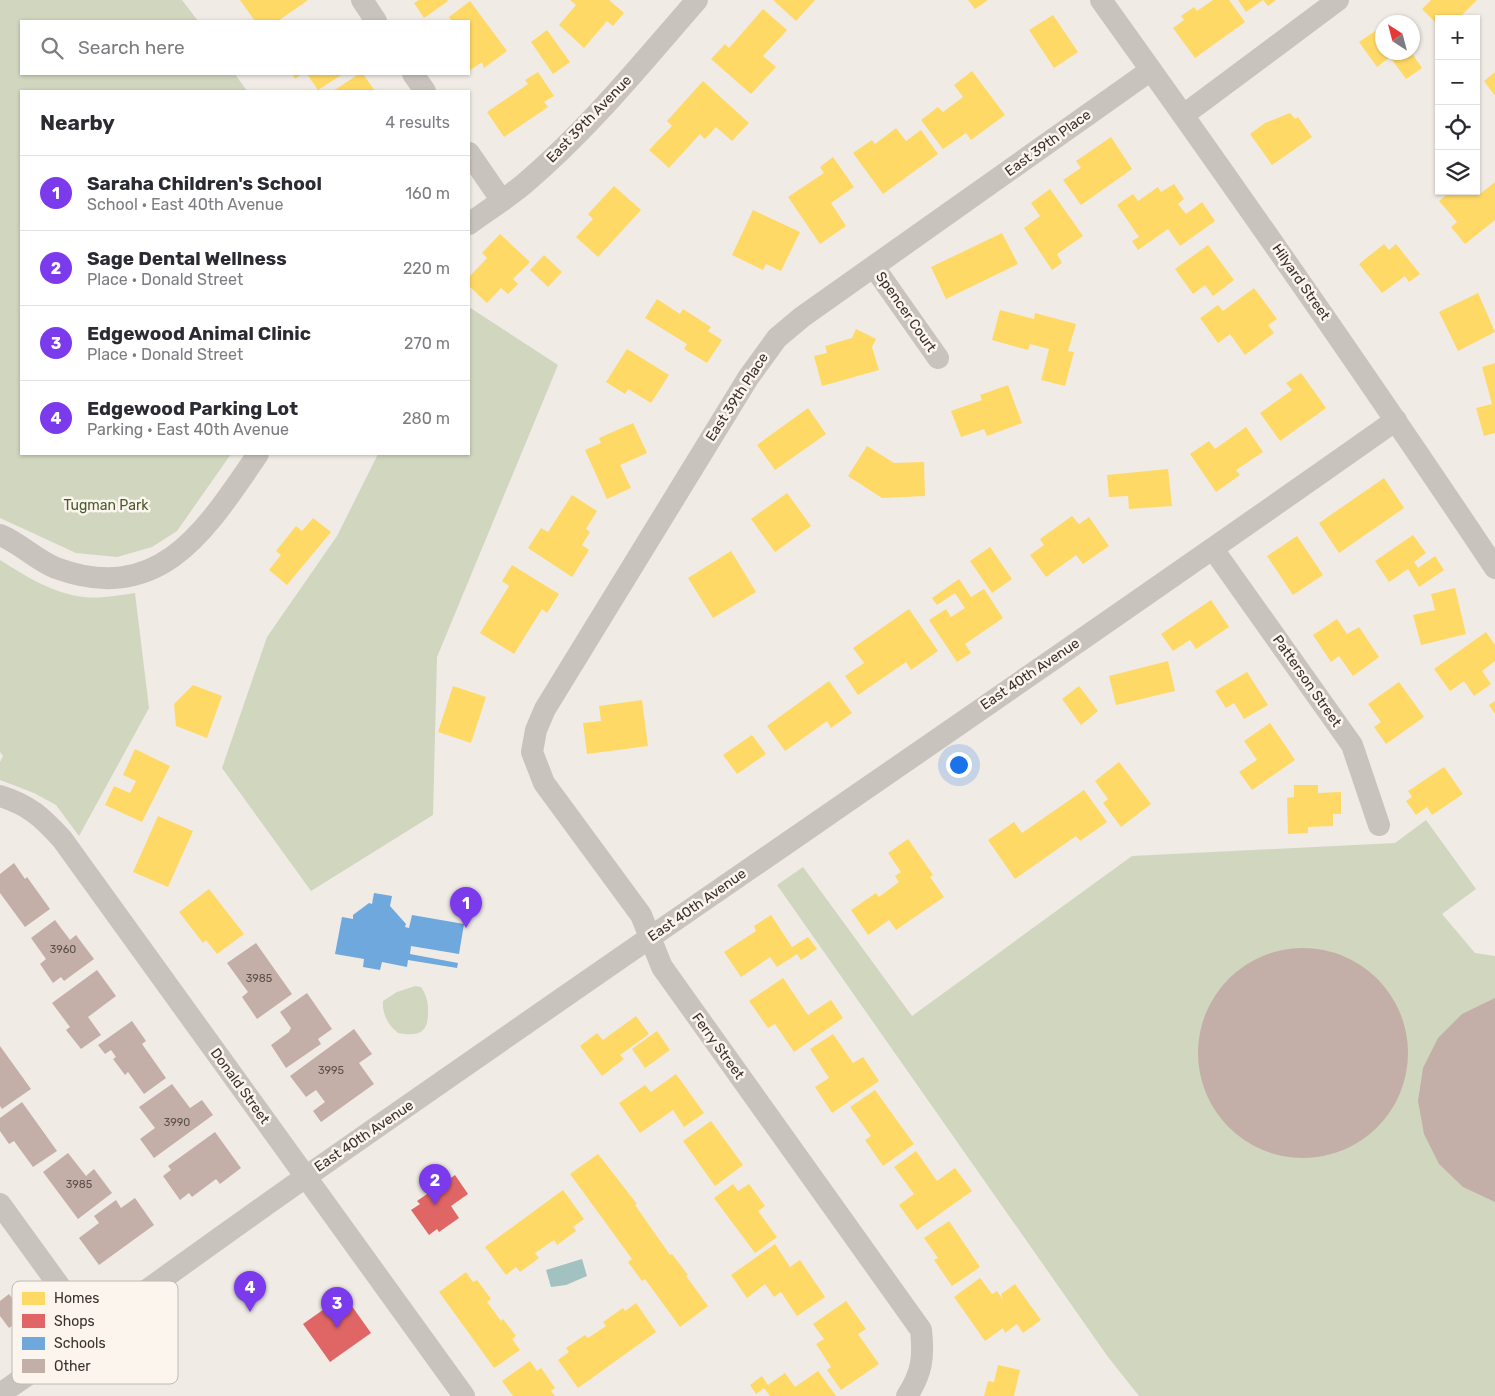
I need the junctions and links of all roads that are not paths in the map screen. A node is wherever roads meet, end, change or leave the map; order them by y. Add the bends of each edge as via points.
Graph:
1 (362, 0) edge
2 (697, 0) edge
3 (1101, 0) edge
4 (1338, 0) edge
5 (375, 20) edge
6 (1151, 70) junction
7 (414, 75) edge
8 (424, 90) edge
9 (1185, 114) junction
10 (470, 154) edge
11 (502, 201) junction
12 (470, 223) edge
13 (874, 267) junction
14 (938, 358) dead end
15 (1396, 420) junction
16 (257, 455) edge
17 (0, 535) edge
18 (1213, 549) junction
19 (1495, 568) edge
20 (532, 752) joint
21 (0, 796) edge
22 (1379, 825) dead end
23 (650, 938) junction
24 (305, 1177) junction
25 (0, 1204) edge
26 (56, 1281) edge
27 (161, 1281) edge
28 (15, 1384) edge
29 (0, 1394) edge
30 (464, 1396) edge
31 (907, 1396) edge

1 - 5 street
2 - 11 street, East 39th Avenue via 557,154
3 - 6 street, Hilyard Street
4 - 9 street
6 - 9 street, Hilyard Street
6 - 13 street, East 39th Place
7 - 8 street
9 - 15 street, Hilyard Street
10 - 11 street
11 - 12 street, East 39th Avenue
13 - 14 street, Spencer Court
13 - 20 street, East 39th Place via 802,317 760,358 545,709 536,730
15 - 18 street, East 40th Avenue
15 - 19 street, Hilyard Street
16 - 17 street via 196,539 171,560 140,574 112,578 80,575 55,567
18 - 22 street, Patterson Street via 1352,745
18 - 23 street, East 40th Avenue
20 - 23 street, Ferry Street via 544,782 641,915
21 - 24 street, Donald Street via 16,801 41,816 62,839
23 - 24 street, East 40th Avenue
23 - 31 street, Ferry Street via 662,967 921,1330 924,1354 916,1383
24 - 27 street, East 40th Avenue
24 - 30 street, Donald Street
25 - 26 street
28 - 29 street, East 40th Avenue

